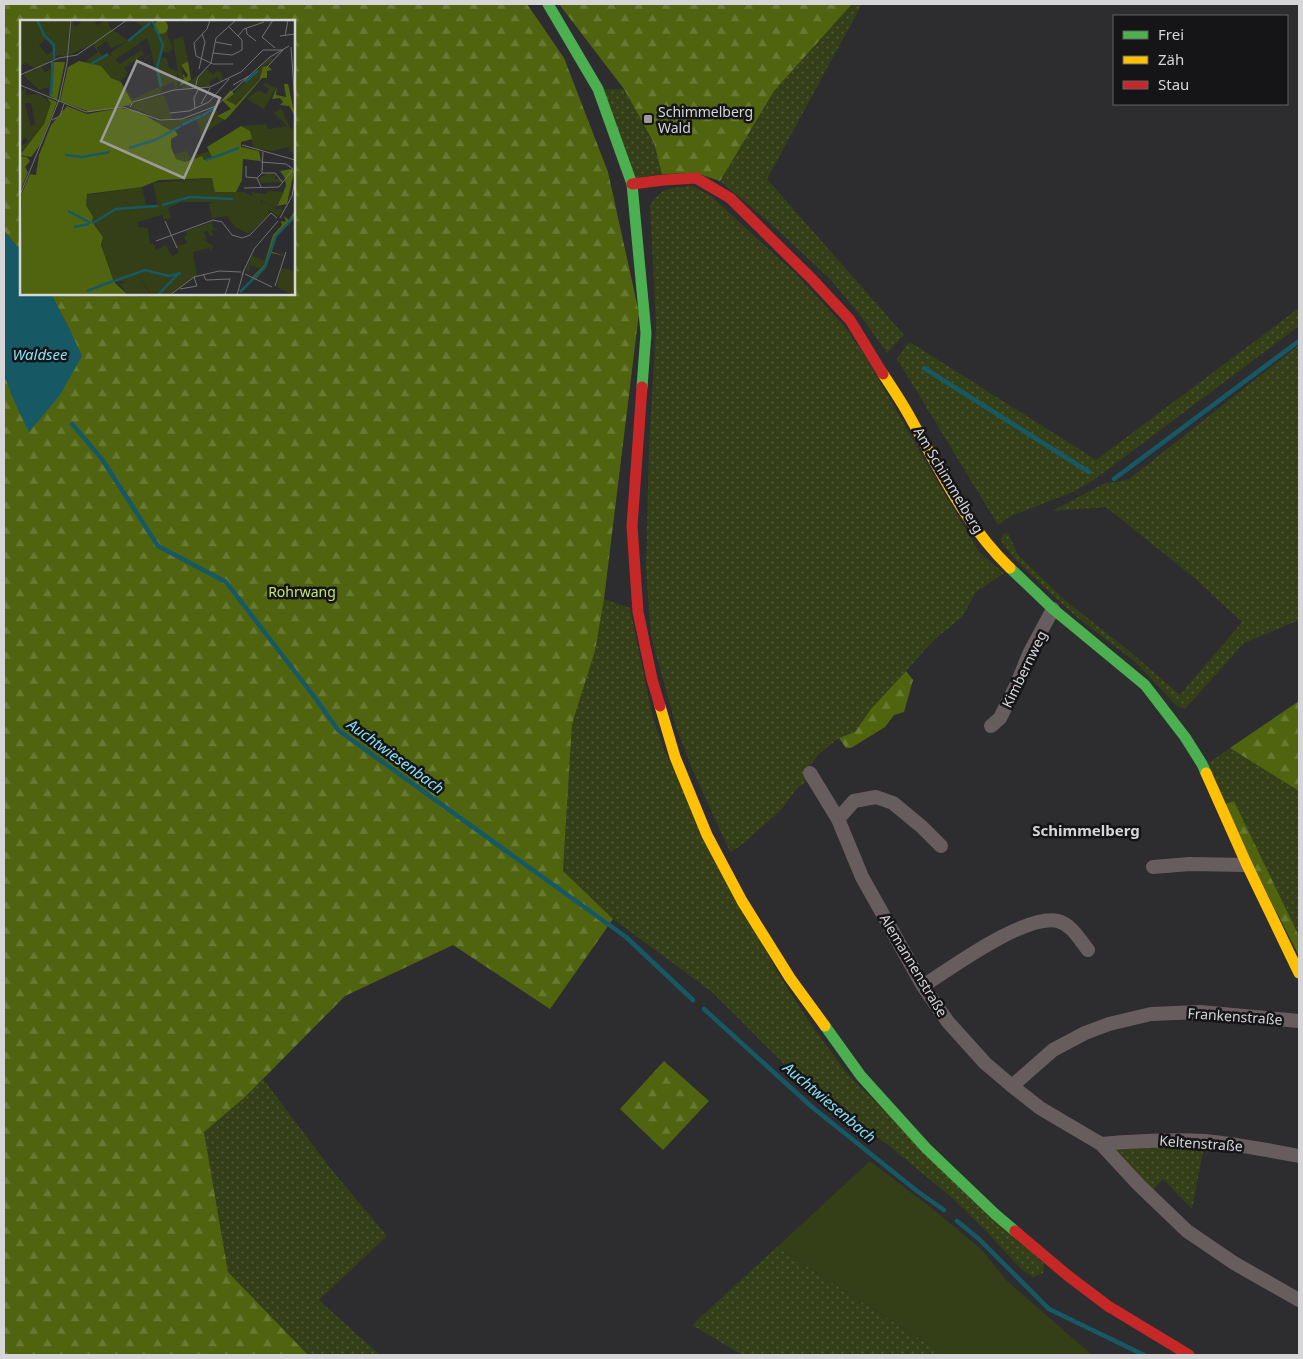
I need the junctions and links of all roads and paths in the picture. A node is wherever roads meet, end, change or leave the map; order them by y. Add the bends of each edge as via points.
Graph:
1 (548, 4) edge
2 (632, 184) junction
3 (1053, 609) junction
4 (991, 726) dead end
5 (810, 773) dead end
6 (838, 819) junction
7 (941, 846) dead end
8 (1247, 865) junction
9 (1153, 866) dead end
10 (1088, 950) dead end
11 (1298, 964) edge
12 (923, 986) junction
13 (1299, 1021) edge
14 (1012, 1086) junction
15 (1101, 1144) junction
16 (1299, 1156) edge
17 (1299, 1300) edge
18 (1189, 1355) edge

1 - 2 street via 598,90
2 - 3 street, Am Schimmelberg via 696,178 730,198 812,279 850,320 986,541
2 - 18 street via 646,333 632,526 638,612 652,679 675,757 707,835 742,901 790,978 861,1076 926,1148 1067,1276 1108,1306
3 - 4 street, Kimbernweg via 1000,718
3 - 8 street, Am Schimmelberg via 1144,685 1185,737 1202,764
5 - 6 street, Alemannenstraße
6 - 7 street via 854,801 876,797 893,803
6 - 12 street, Alemannenstraße via 862,877
8 - 9 street
8 - 11 street, Am Schimmelberg
10 - 12 street via 1065,925 1048,920 1035,922 996,939
12 - 14 street, Alemannenstraße via 948,1022 985,1063
13 - 14 street, Frankenstraße via 1200,1012 1151,1014 1108,1024 1052,1050
14 - 15 street, Alemannenstraße via 1040,1108
15 - 16 street, Keltenstraße via 1148,1140 1205,1142
15 - 17 street, Alemannenstraße via 1187,1232

